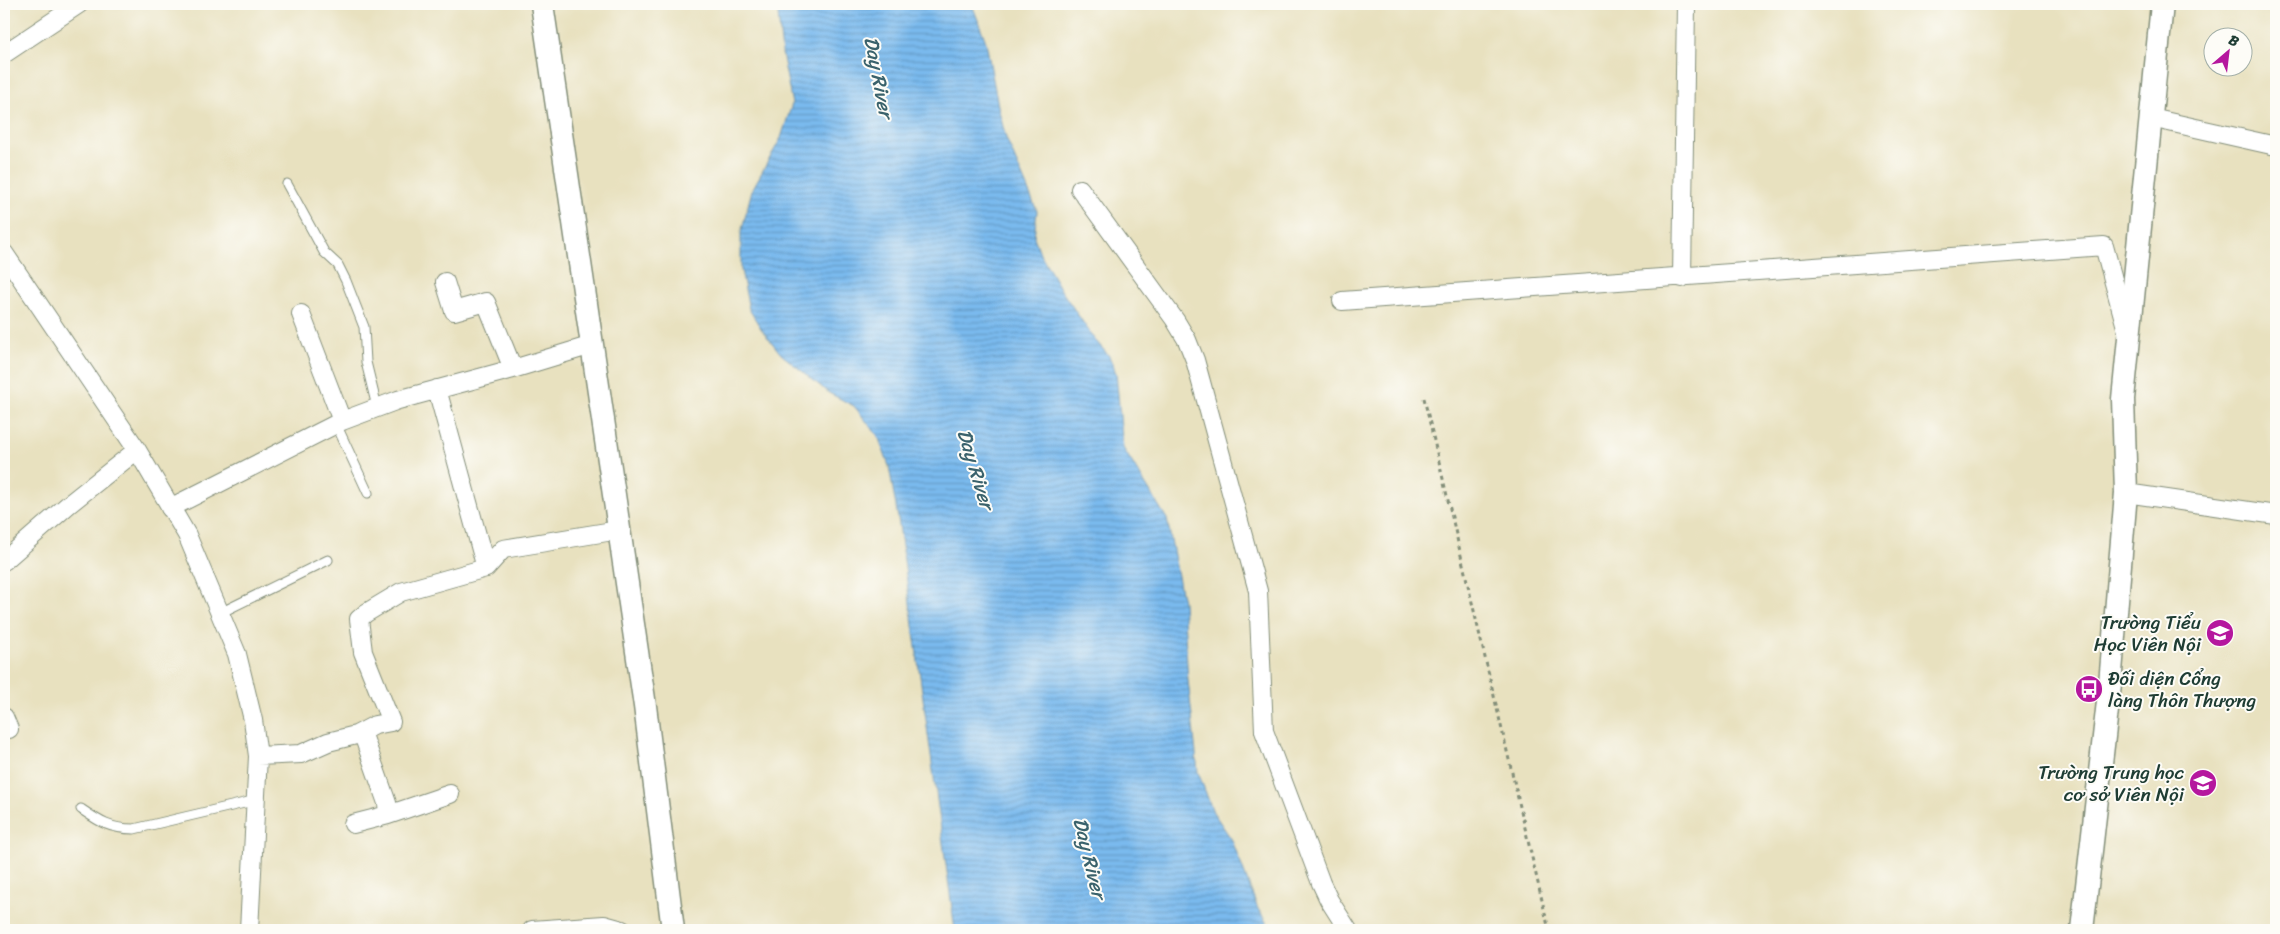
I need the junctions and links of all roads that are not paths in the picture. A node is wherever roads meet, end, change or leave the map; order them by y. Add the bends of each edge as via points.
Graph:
1 (79, 4) edge
2 (542, 4) edge
3 (1686, 4) edge
4 (2162, 4) edge
5 (4, 54) edge
6 (2151, 118) junction
7 (2276, 146) edge
8 (288, 184) dead end
9 (1080, 189) dead end
10 (4, 253) edge
11 (1682, 278) junction
12 (444, 282) dead end
13 (1342, 301) dead end
14 (301, 314) dead end
15 (2129, 339) junction
16 (592, 345) junction
17 (513, 369) junction
18 (436, 390) junction
19 (378, 407) junction
20 (339, 422) junction
21 (137, 450) junction
22 (2126, 492) junction
23 (368, 493) dead end
24 (170, 508) junction
25 (2276, 515) edge
26 (619, 530) junction
27 (328, 560) dead end
28 (4, 561) edge
29 (486, 568) junction
30 (220, 612) junction
31 (362, 732) junction
32 (258, 756) junction
33 (450, 794) dead end
34 (257, 800) junction
35 (81, 809) dead end
36 (388, 815) junction
37 (353, 824) dead end
38 (248, 930) edge
39 (532, 930) edge
40 (622, 930) edge
41 (673, 930) edge
42 (1348, 930) edge
43 (2082, 930) edge

1 - 5 street
2 - 16 street
3 - 11 street
4 - 6 street
6 - 7 street
6 - 15 street
8 - 19 lane via 324,252 338,265 346,281 364,327 366,362
9 - 42 street via 1187,340 1258,591 1264,731 1321,883
10 - 21 street
11 - 13 street
11 - 15 street via 2104,246
12 - 17 street via 454,311 486,302
14 - 20 street
15 - 22 street via 2123,399
16 - 17 street
16 - 26 street
17 - 18 street
18 - 19 street
18 - 29 street
19 - 20 street
20 - 23 lane
20 - 24 street
21 - 24 street
21 - 28 street
22 - 25 street
22 - 43 street via 2110,684
24 - 30 street via 187,534
26 - 29 street via 502,549
26 - 41 street
27 - 30 lane
29 - 31 street via 401,592 359,619 363,652 391,722
30 - 32 street via 238,654
31 - 32 street via 301,754
31 - 36 street via 387,803
32 - 34 street
33 - 36 street
34 - 35 lane via 134,829 116,829
34 - 38 street
36 - 37 street
39 - 40 street via 604,925

